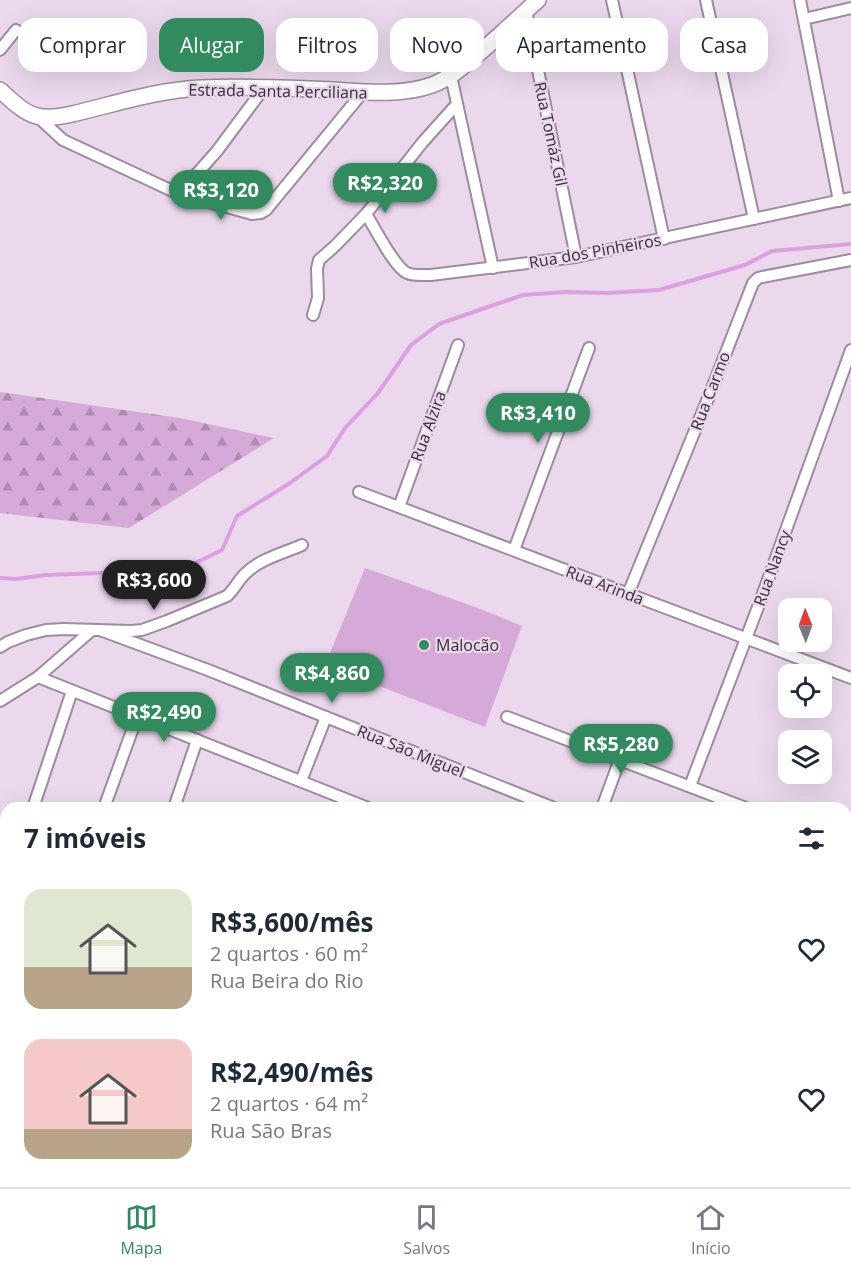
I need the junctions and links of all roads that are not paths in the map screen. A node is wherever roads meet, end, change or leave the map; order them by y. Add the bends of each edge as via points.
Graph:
1 (538, 0) edge
2 (612, 0) edge
3 (706, 0) edge
4 (800, 0) edge
5 (851, 8) edge
6 (526, 11) junction
7 (804, 19) junction
8 (16, 30) dead end
9 (0, 50) edge
10 (451, 76) junction
11 (264, 88) junction
12 (0, 90) edge
13 (363, 92) junction
14 (457, 104) junction
15 (38, 117) junction
16 (178, 194) junction
17 (851, 198) edge
18 (839, 201) junction
19 (366, 214) junction
20 (754, 219) junction
21 (664, 239) junction
22 (576, 257) junction
23 (851, 260) edge
24 (493, 268) junction
25 (313, 315) dead end
26 (458, 345) dead end
27 (589, 348) dead end
28 (851, 350) edge
29 (359, 492) dead end
30 (399, 507) junction
31 (302, 545) dead end
32 (514, 550) junction
33 (628, 594) junction
34 (96, 630) junction
35 (746, 638) junction
36 (0, 647) edge
37 (39, 677) junction
38 (851, 678) edge
39 (72, 691) junction
40 (0, 701) edge
41 (137, 717) junction
42 (326, 717) junction
43 (507, 717) dead end
44 (196, 740) junction
45 (620, 759) junction
46 (301, 781) junction
47 (690, 786) junction
48 (35, 802) edge
49 (107, 802) edge
50 (176, 802) edge
51 (353, 802) edge
52 (539, 802) edge
53 (604, 802) edge
54 (731, 802) edge

1 - 6 street, Estrada Santa Perciliana
2 - 21 street
3 - 20 street
4 - 7 street
5 - 7 street
6 - 10 street, Estrada Santa Perciliana
6 - 22 street, Rua Tomáz Gil
7 - 18 street
8 - 9 street
10 - 13 street, Estrada Santa Perciliana via 411,90
10 - 14 street
11 - 13 street, Estrada Santa Perciliana
11 - 15 street, Estrada Santa Perciliana via 176,90 69,115
11 - 16 street via 217,151
12 - 15 street via 19,108
13 - 16 street via 261,213
14 - 19 street
14 - 24 street
15 - 16 street via 63,140
17 - 18 street, Rua dos Pinheiros
18 - 20 street, Rua dos Pinheiros
19 - 24 street, Rua dos Pinheiros via 395,261 408,273
19 - 25 street via 319,260 318,298
20 - 21 street, Rua dos Pinheiros
21 - 22 street, Rua dos Pinheiros
22 - 24 street, Rua dos Pinheiros
23 - 33 street, Rua Carmo via 762,277 753,283
26 - 30 street, Rua Alzira
27 - 32 street
28 - 35 street, Rua Nancy
29 - 30 street, Rua Arinda
30 - 32 street, Rua Arinda
31 - 34 street via 252,568 227,596 205,606 142,630
32 - 33 street, Rua Arinda
33 - 35 street, Rua Arinda
34 - 36 street via 46,630
34 - 37 street
34 - 42 street, Rua São Miguel
35 - 38 street, Rua Arinda
35 - 47 street, Rua Nancy
37 - 39 street
37 - 40 street
39 - 41 street
39 - 48 street
41 - 44 street
41 - 49 street
42 - 46 street
42 - 52 street, Rua São Miguel
43 - 45 street
44 - 46 street
44 - 50 street
45 - 47 street
45 - 53 street
46 - 51 street
47 - 54 street

